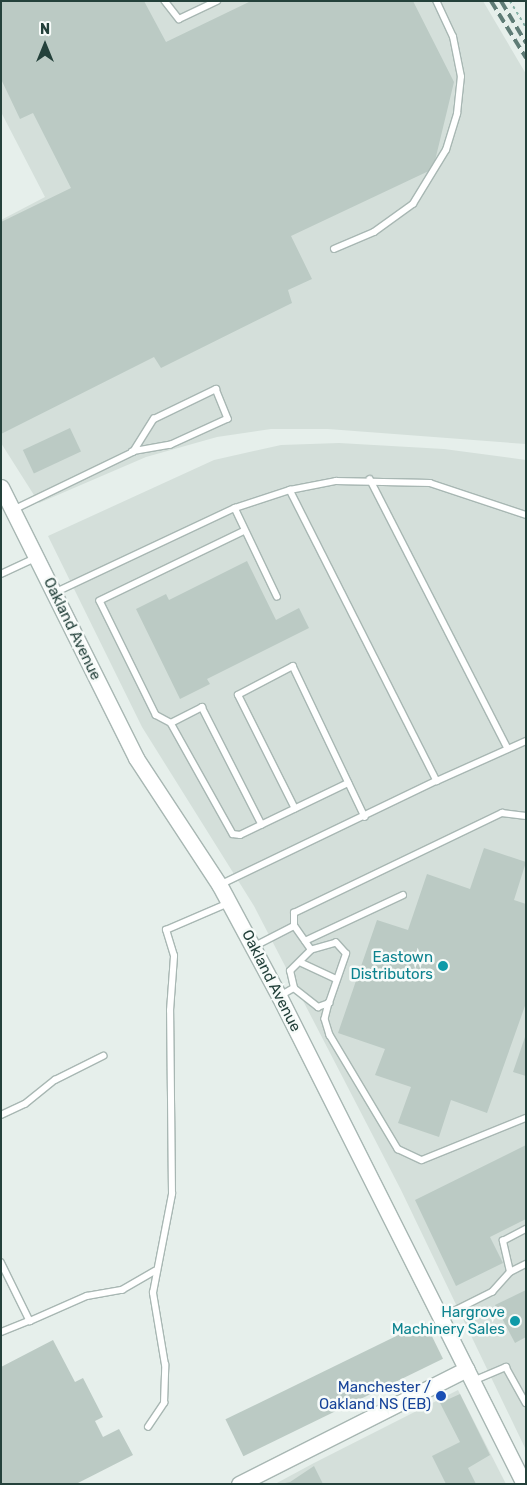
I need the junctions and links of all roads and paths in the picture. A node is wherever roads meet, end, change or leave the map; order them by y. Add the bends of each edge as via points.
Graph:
1 (165, 1) edge
2 (217, 1) edge
3 (436, 1) edge
4 (510, 1) edge
5 (526, 28) edge
6 (334, 249) dead end
7 (133, 452) junction
8 (370, 479) junction
9 (1, 487) edge
10 (290, 490) junction
11 (234, 508) junction
12 (13, 510) junction
13 (526, 515) edge
14 (245, 531) junction
15 (37, 557) junction
16 (1, 574) edge
17 (54, 593) junction
18 (277, 596) dead end
19 (171, 723) junction
20 (526, 741) edge
21 (508, 749) junction
22 (437, 781) junction
23 (348, 783) junction
24 (296, 808) junction
25 (526, 816) edge
26 (365, 817) junction
27 (262, 825) junction
28 (220, 886) junction
29 (403, 895) dead end
30 (230, 903) junction
31 (294, 926) junction
32 (305, 941) junction
33 (253, 948) junction
34 (311, 950) junction
35 (302, 963) junction
36 (337, 979) junction
37 (294, 988) junction
38 (279, 996) junction
39 (329, 1003) junction
40 (103, 1056) dead end
41 (1, 1115) edge
42 (526, 1118) edge
43 (526, 1229) edge
44 (1, 1262) edge
45 (526, 1264) edge
46 (155, 1271) junction
47 (510, 1272) junction
48 (440, 1318) junction
49 (30, 1321) junction
50 (1, 1334) edge
51 (470, 1375) junction
52 (526, 1403) edge
53 (148, 1427) dead end
54 (239, 1484) edge
55 (524, 1484) edge

1 - 2 lane via 179,18
3 - 6 lane via 453,36 460,77 458,114 446,150 413,204 374,232
4 - 5 path
7 - 7 lane via 154,419 216,390 228,419 171,446
7 - 12 lane
8 - 10 lane
8 - 13 lane via 430,483
8 - 21 lane
9 - 12 street, Oakland Avenue
10 - 11 lane
10 - 22 lane
11 - 14 lane
11 - 17 lane
12 - 15 street, Oakland Avenue
14 - 18 lane
14 - 19 lane via 100,602 156,715
15 - 16 lane
15 - 17 street, Oakland Avenue
17 - 28 street, Oakland Avenue via 136,758
19 - 27 lane via 229,830 240,835
19 - 27 lane via 202,707
20 - 21 lane
21 - 22 lane
22 - 26 lane
23 - 24 lane
23 - 24 lane via 293,666 238,695
23 - 26 lane
24 - 27 lane
25 - 31 lane via 502,813 294,913
26 - 28 lane
28 - 30 street, Oakland Avenue
29 - 32 lane
30 - 33 street, Oakland Avenue
30 - 46 lane via 166,930 174,956 170,1012 172,1194 166,1238
31 - 32 lane
31 - 33 lane
32 - 34 lane
33 - 38 street, Oakland Avenue
34 - 35 lane
34 - 36 lane via 336,943 346,954
35 - 36 lane
35 - 37 lane via 290,971
36 - 39 lane
37 - 38 lane
37 - 39 lane via 318,1007
38 - 48 street, Oakland Avenue
39 - 42 lane via 325,1019 330,1035 398,1150 422,1160
40 - 41 lane via 55,1080 25,1104
43 - 47 lane via 503,1241
44 - 49 lane
45 - 47 lane
46 - 49 lane via 122,1290 87,1296
46 - 53 lane via 153,1293 165,1365 164,1403
47 - 48 lane via 492,1292
48 - 51 street, Oakland Avenue
49 - 50 lane
51 - 52 lane via 506,1366
51 - 54 street
51 - 55 street, Oakland Avenue

